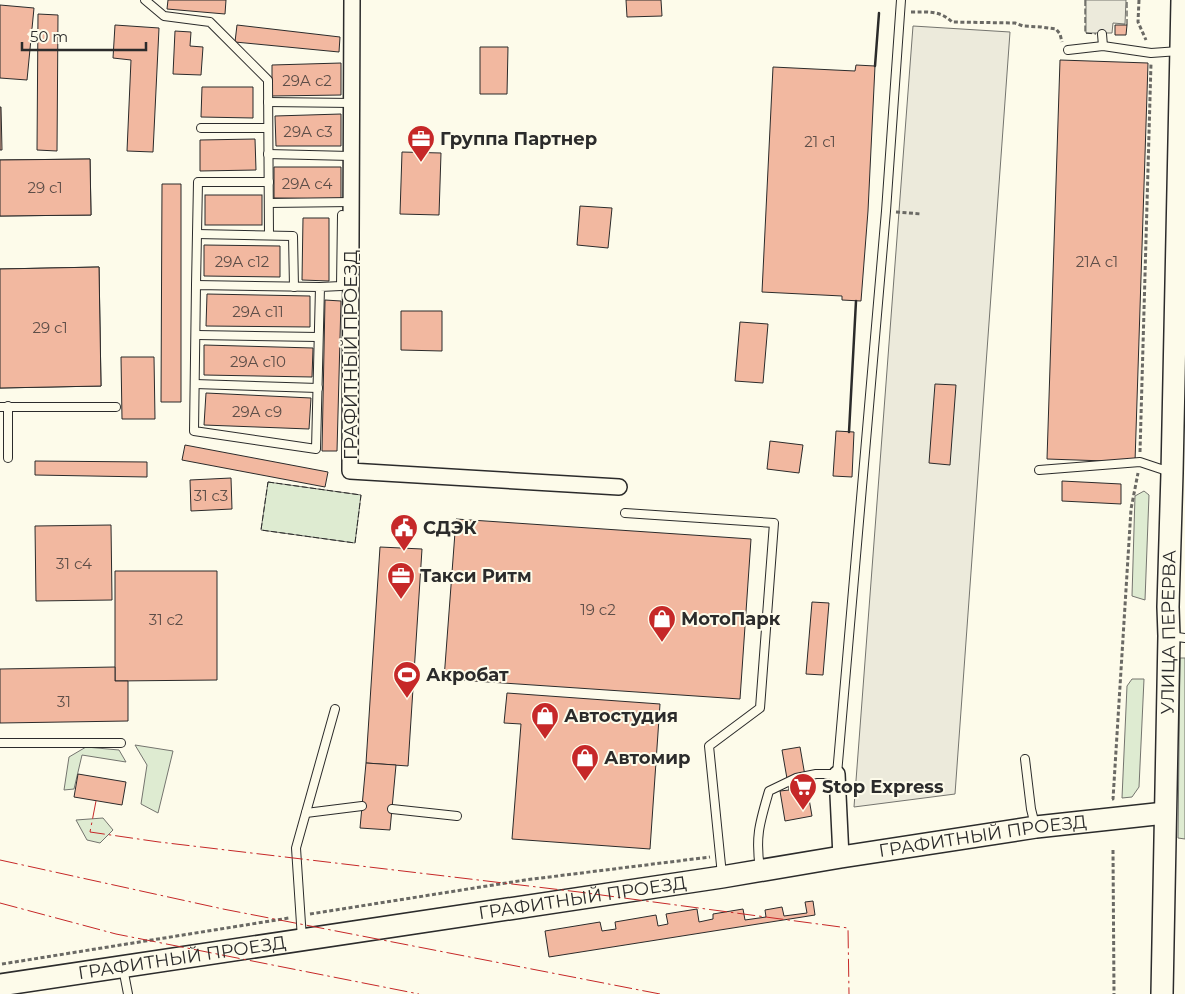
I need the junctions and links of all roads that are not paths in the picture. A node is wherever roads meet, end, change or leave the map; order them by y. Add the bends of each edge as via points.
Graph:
1 (144, 0) edge
2 (352, 0) edge
3 (901, 0) edge
4 (1182, 0) edge
5 (1102, 34) dead end
6 (1103, 46) junction
7 (1068, 50) road end
8 (1181, 51) junction
9 (268, 102) junction
10 (352, 104) junction
11 (1182, 121) edge
12 (201, 128) dead end
13 (268, 128) junction
14 (268, 154) junction
15 (350, 156) junction
16 (269, 182) junction
17 (352, 202) junction
18 (269, 203) junction
19 (342, 214) dead end
20 (197, 234) junction
21 (269, 235) junction
22 (196, 285) junction
23 (294, 287) junction
24 (320, 287) junction
25 (197, 335) junction
26 (318, 337) junction
27 (195, 384) junction
28 (318, 388) junction
29 (4, 406) edge
30 (116, 407) dead end
31 (8, 458) dead end
32 (1039, 470) dead end
33 (1172, 473) junction
34 (619, 488) dead end
35 (625, 513) dead end
36 (1177, 637) edge
37 (335, 709) dead end
38 (0, 742) edge
39 (121, 743) dead end
40 (1025, 759) dead end
41 (837, 774) junction
42 (362, 806) dead end
43 (392, 809) dead end
44 (306, 813) junction
45 (1165, 813) junction
46 (457, 816) dead end
47 (1036, 827) junction
48 (841, 857) junction
49 (760, 872) junction
50 (722, 877) junction
51 (302, 941) junction
52 (123, 968) junction
53 (0, 985) edge
54 (128, 994) edge
55 (1162, 994) edge

1 - 9 lane via 164,16 210,22 268,80
2 - 10 street, ГРАФИТНЫЙ ПРОЕЗД
3 - 41 lane
4 - 8 street, УЛИЦА ПЕРЕРВА
5 - 6 lane
6 - 7 lane
6 - 8 lane via 1151,53
8 - 11 street, УЛИЦА ПЕРЕРВА
9 - 10 lane
9 - 13 lane
10 - 15 street, ГРАФИТНЫЙ ПРОЕЗД
11 - 33 street, УЛИЦА ПЕРЕРВА
12 - 13 lane
13 - 14 lane
14 - 15 lane
14 - 16 lane
15 - 17 street, ГРАФИТНЫЙ ПРОЕЗД
16 - 18 lane
16 - 20 lane via 198,182
17 - 18 lane
17 - 34 street, ГРАФИТНЫЙ ПРОЕЗД via 350,471
18 - 21 lane
19 - 24 lane via 341,286
20 - 21 lane
20 - 22 lane
21 - 23 lane via 293,236
22 - 23 lane
22 - 25 lane
23 - 24 lane
24 - 26 lane
25 - 26 lane
25 - 27 lane
26 - 28 lane
27 - 28 lane
27 - 28 lane via 194,431 316,449
29 - 30 lane
29 - 31 lane
32 - 33 lane via 1140,462
33 - 36 street, УЛИЦА ПЕРЕРВА via 1168,607
35 - 50 lane via 774,523 760,708 708,746
36 - 45 street, УЛИЦА ПЕРЕРВА
37 - 44 lane
38 - 39 lane
40 - 47 lane
41 - 48 street
41 - 49 lane via 796,778 769,791 758,829
42 - 44 lane
43 - 46 lane
44 - 51 lane via 296,848
45 - 47 street, ГРАФИТНЫЙ ПРОЕЗД
45 - 55 street, УЛИЦА ПЕРЕРВА
47 - 48 street, ГРАФИТНЫЙ ПРОЕЗД
48 - 49 street, ГРАФИТНЫЙ ПРОЕЗД
49 - 50 street, ГРАФИТНЫЙ ПРОЕЗД
50 - 51 street, ГРАФИТНЫЙ ПРОЕЗД
51 - 52 street, ГРАФИТНЫЙ ПРОЕЗД
52 - 53 street, ГРАФИТНЫЙ ПРОЕЗД
52 - 54 lane

